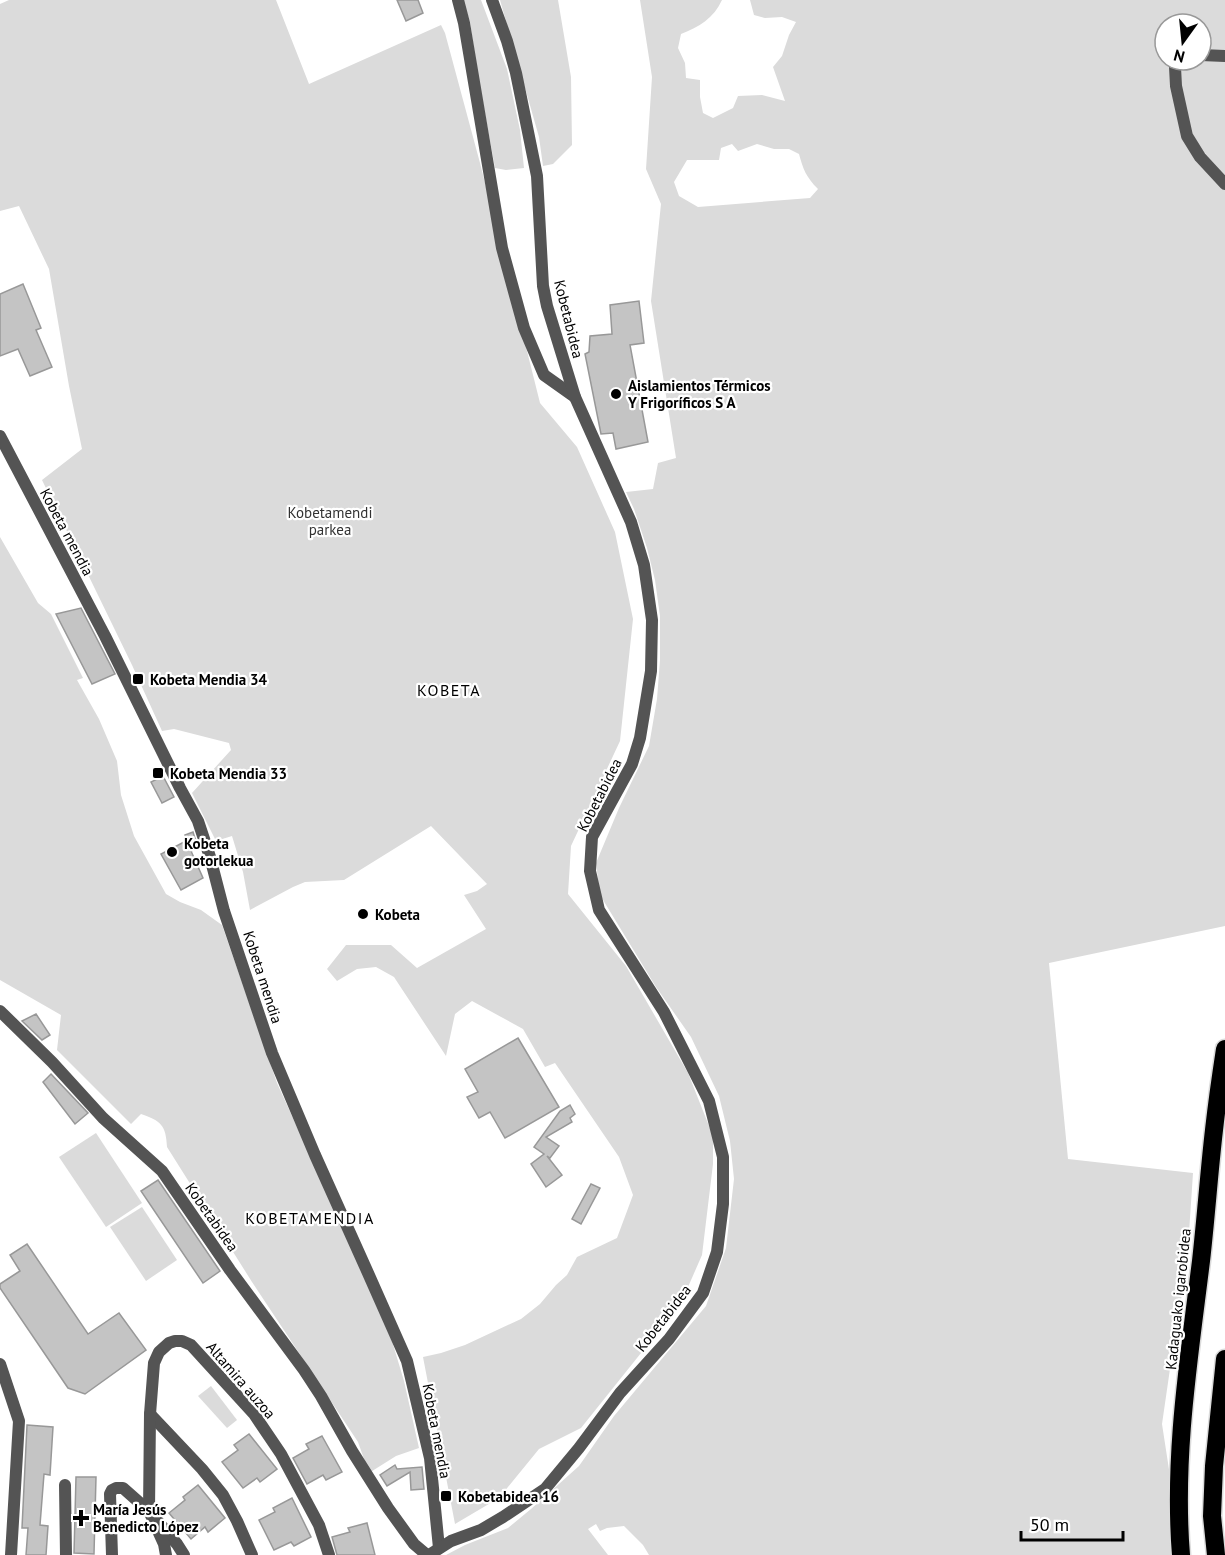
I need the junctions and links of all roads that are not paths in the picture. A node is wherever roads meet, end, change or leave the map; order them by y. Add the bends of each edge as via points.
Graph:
1 (458, 0) edge
2 (492, 0) edge
3 (1175, 72) edge
4 (1225, 184) edge
5 (575, 397) junction
6 (0, 436) edge
7 (0, 1011) edge
8 (1225, 1048) edge
9 (1225, 1359) edge
10 (0, 1364) edge
11 (150, 1414) junction
12 (65, 1485) dead end
13 (149, 1511) junction
14 (431, 1553) edge
15 (11, 1555) edge
16 (66, 1555) edge
17 (112, 1555) edge
18 (166, 1555) edge
19 (184, 1555) edge
20 (252, 1555) edge
21 (329, 1555) edge
22 (1181, 1555) edge
23 (1216, 1555) edge

1 - 5 street via 502,248 524,328 544,375
2 - 5 street, Kobetabidea via 516,73 537,176 547,306
3 - 4 street via 1187,135 1200,157
5 - 14 street, Kobetabidea via 631,522 644,565 652,620 651,672 640,738 632,764 592,837 590,871 599,910 664,1012 709,1101 723,1157 723,1204 717,1252 703,1293 545,1489 481,1530
6 - 14 street, Kobeta mendia via 198,821 272,1053 407,1361 430,1458
7 - 14 street, Kobetabidea via 103,1118 162,1171 304,1370 388,1508 414,1544
8 - 22 highway, Kadaguako igarobidea via 1178,1473
9 - 23 highway via 1214,1466 1212,1516
10 - 15 street via 19,1421
11 - 13 street, Altamira auzoa
11 - 20 street via 223,1495
11 - 21 street, Altamira auzoa via 154,1363 159,1352 176,1341 191,1345 254,1414 319,1525
12 - 16 street
13 - 17 street, Altamira auzoa via 123,1488 112,1490
13 - 18 street, Altamira auzoa
13 - 19 street, Altamira auzoa

